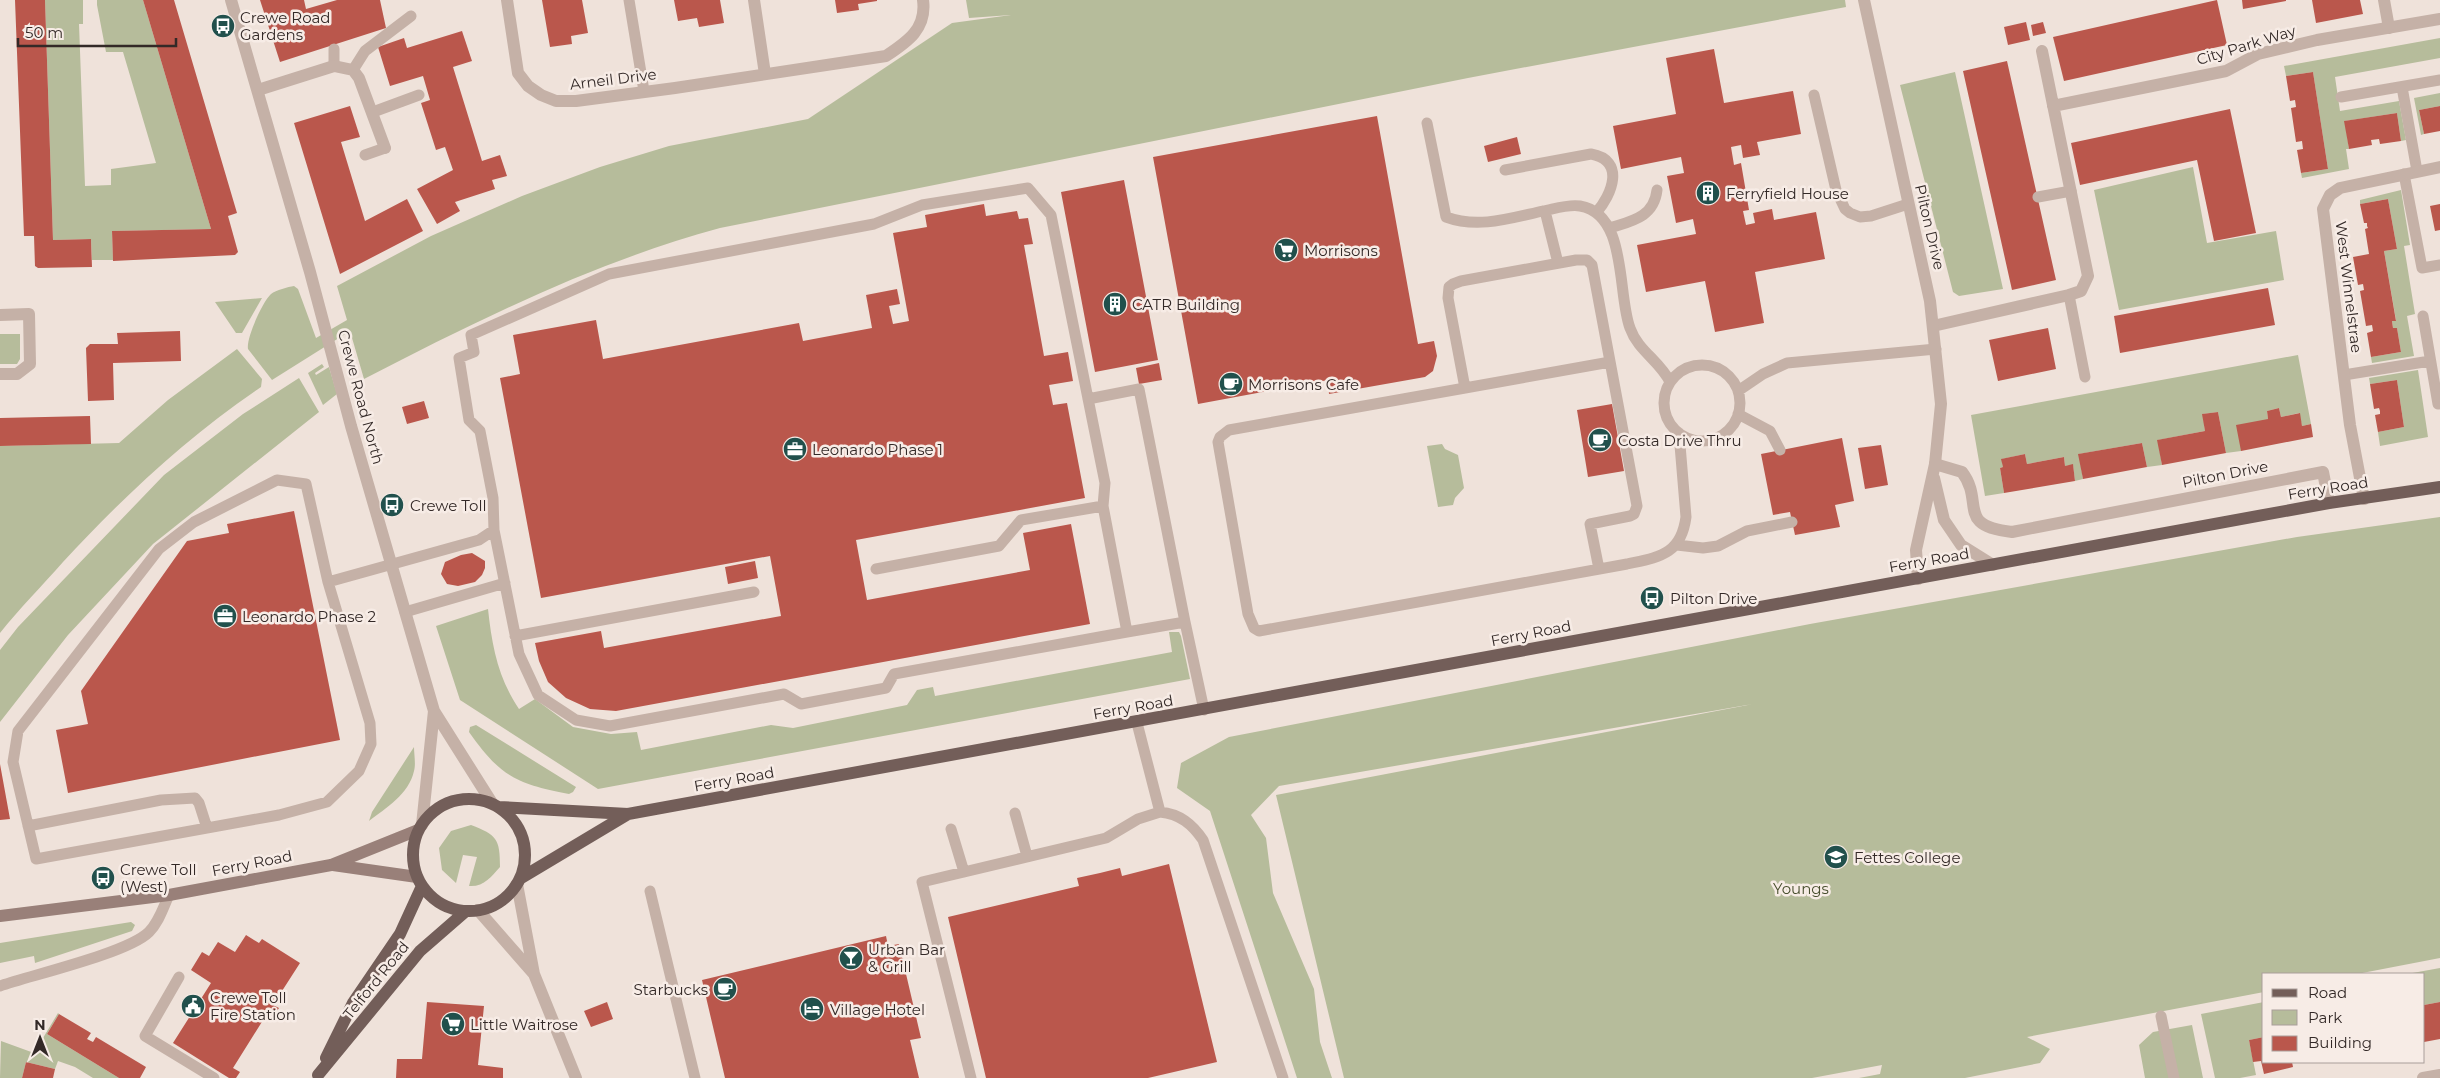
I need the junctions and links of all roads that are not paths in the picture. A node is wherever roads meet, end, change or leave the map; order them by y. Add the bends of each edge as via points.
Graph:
1 (231, 0) edge
2 (507, 0) edge
3 (629, 0) edge
4 (754, 0) edge
5 (923, 0) edge
6 (1864, 0) edge
7 (2384, 0) edge
8 (412, 16) dead end
9 (2440, 19) edge
10 (2389, 28) junction
11 (334, 48) dead end
12 (2042, 51) dead end
13 (334, 66) junction
14 (353, 70) junction
15 (765, 74) junction
16 (2440, 80) edge
17 (2402, 87) junction
18 (258, 90) junction
19 (644, 91) junction
20 (419, 95) dead end
21 (1814, 95) dead end
22 (2341, 97) dead end
23 (2053, 106) junction
24 (373, 112) junction
25 (1427, 123) dead end
26 (385, 148) joint
27 (365, 155) dead end
28 (2440, 167) edge
29 (1505, 170) dead end
30 (2411, 173) junction
31 (1657, 190) dead end
32 (2071, 191) junction
33 (2038, 197) dead end
34 (1908, 204) junction
35 (1545, 211) junction
36 (1596, 214) junction
37 (1610, 228) junction
38 (1558, 263) junction
39 (2440, 265) edge
40 (2069, 295) junction
41 (0, 315) edge
42 (2423, 316) dead end
43 (1933, 326) junction
44 (1936, 349) junction
45 (2430, 360) junction
46 (1610, 362) junction
47 (0, 374) edge
48 (2344, 375) junction
49 (2085, 377) dead end
50 (1670, 382) junction
51 (1465, 388) junction
52 (1738, 391) junction
53 (1088, 399) junction
54 (2438, 404) dead end
55 (1738, 414) junction
56 (1679, 433) junction
57 (1780, 450) dead end
58 (1934, 468) junction
59 (2440, 487) edge
60 (2364, 498) junction
61 (2329, 503) junction
62 (1103, 506) junction
63 (1792, 522) dead end
64 (494, 530) junction
65 (1677, 545) junction
66 (1993, 565) junction
67 (392, 566) junction
68 (876, 569) dead end
69 (1599, 569) junction
70 (1918, 579) junction
71 (328, 582) junction
72 (505, 583) junction
73 (754, 592) dead end
74 (405, 612) junction
75 (1185, 622) junction
76 (1127, 632) junction
77 (515, 636) junction
78 (1204, 710) junction
79 (434, 712) junction
80 (1137, 723) junction
81 (495, 805) junction
82 (1160, 812) junction
83 (1015, 813) dead end
84 (628, 814) junction
85 (28, 826) junction
86 (420, 827) junction
87 (207, 828) junction
88 (951, 829) dead end
89 (1027, 856) junction
90 (331, 865) junction
91 (964, 872) junction
92 (419, 881) junction
93 (519, 881) junction
94 (650, 891) dead end
95 (169, 895) junction
96 (472, 911) junction
97 (0, 916) edge
98 (534, 974) junction
99 (179, 977) dead end
100 (0, 986) edge
101 (2161, 1016) dead end
102 (2440, 1074) edge
103 (317, 1076) edge
104 (214, 1078) edge
105 (576, 1078) edge
106 (695, 1078) edge
107 (971, 1078) edge
108 (1282, 1078) edge
109 (2174, 1078) edge
110 (2423, 1078) edge

1 - 18 street, Crewe Road North
2 - 19 street, Arneil Drive via 518,73 541,95 556,101 576,101
3 - 19 lane
4 - 15 street
5 - 15 street, Arneil Drive via 921,27 907,42 886,56
6 - 34 street, Pilton Drive
7 - 10 street
8 - 14 lane via 365,51
9 - 10 street, City Park Way
10 - 23 street, City Park Way via 2258,54 2226,71
11 - 13 lane
12 - 23 street
13 - 14 street
13 - 18 street
14 - 24 street via 360,78
15 - 19 street, Arneil Drive
16 - 17 lane
17 - 22 lane
17 - 30 lane
18 - 67 street, Crewe Road North
20 - 24 lane
21 - 34 lane via 1836,190 1845,209 1860,217
23 - 32 street
24 - 26 street
25 - 35 lane via 1446,217 1477,223
26 - 27 lane
28 - 30 street, West Winnelstrae
29 - 36 lane via 1591,154 1601,155 1607,160 1613,177 1609,195
30 - 39 lane via 2422,268
30 - 48 street, West Winnelstrae via 2340,188 2330,194 2323,209
31 - 37 lane via 1653,206 1646,215
32 - 33 lane
32 - 40 street via 2088,276 2081,291
34 - 43 street, Pilton Drive
35 - 36 lane via 1580,206
35 - 38 lane
36 - 37 lane
37 - 50 lane via 1629,327 1643,352 1664,370
38 - 46 lane via 1582,259 1590,262
38 - 51 lane via 1461,281 1449,287 1448,298
40 - 43 street
40 - 49 lane
41 - 47 street via 29,314 30,364 17,374
42 - 45 lane
43 - 44 street, Pilton Drive
44 - 52 lane via 1787,363
44 - 58 street, Pilton Drive via 1941,404
45 - 48 lane
45 - 54 lane
46 - 51 lane
46 - 69 lane via 1637,506 1630,516 1590,524
48 - 60 street, West Winnelstrae
50 - 52 lane via 1683,370 1700,365 1724,372
50 - 56 lane via 1664,396 1664,410 1669,423
51 - 69 lane via 1229,430 1220,437 1218,442 1246,605 1254,628 1259,631 1300,624
52 - 55 lane
53 - 62 lane via 1105,484
53 - 64 lane via 1051,215 1028,188 922,205 874,224 609,274 471,335 474,352 459,358 469,420 480,431 493,498
53 - 75 lane via 1139,389
55 - 56 lane via 1733,425 1715,439 1692,440
55 - 57 lane via 1770,431
56 - 65 lane via 1686,517
58 - 61 street, Pilton Drive via 1962,472 1968,481 1972,508 1980,523 1993,530 2012,532 2323,472
58 - 66 street, Pilton Drive via 1944,520 1961,545
58 - 70 street, Pilton Drive via 1916,550
59 - 60 main road, Ferry Road
60 - 61 main road, Ferry Road
61 - 66 main road, Ferry Road
62 - 68 lane via 1021,520 999,546
62 - 76 lane
63 - 65 lane via 1748,531 1718,546
64 - 67 lane via 479,540
64 - 72 lane
65 - 69 lane via 1660,556
66 - 70 main road, Ferry Road
67 - 71 lane
67 - 74 street, Crewe Road North
70 - 78 main road, Ferry Road
71 - 85 lane via 306,484 277,480 194,522 159,549 18,732 13,762
71 - 87 lane via 370,723 371,744 360,771 327,802 279,815
72 - 74 lane
72 - 77 lane
73 - 77 lane
74 - 79 street, Crewe Road North
75 - 76 lane
75 - 78 lane
76 - 77 lane via 894,674 886,688 801,704 784,694 610,726 576,720 538,695 519,654
78 - 80 main road, Ferry Road
79 - 81 street, Crewe Road North
79 - 86 street, Crewe Road North
80 - 82 lane
80 - 84 main road, Ferry Road
81 - 84 main road, Ferry Road
81 - 86 main road via 472,799 453,801 430,814
81 - 93 main road via 518,826 523,838 525,852
82 - 89 lane via 1138,819 1106,838
82 - 108 lane via 1186,820 1203,840
83 - 89 lane
84 - 93 main road, Ferry Road
85 - 87 lane via 189,797 199,803
85 - 87 lane via 36,859
86 - 90 main road, Ferry Road
86 - 92 main road via 412,853
88 - 91 lane
89 - 91 lane
90 - 92 main road, Ferry Road
90 - 95 main road, Ferry Road
91 - 107 lane via 922,882
92 - 96 main road via 441,904
92 - 103 main road, Telford Road via 400,934 353,1003
93 - 96 main road via 501,902
93 - 98 street
94 - 106 lane
95 - 97 main road, Ferry Road
95 - 100 lane via 158,922 142,937 117,949
96 - 98 street
96 - 103 main road, Telford Road via 420,951
98 - 105 street
99 - 104 lane via 145,1036
101 - 109 lane
102 - 110 street

